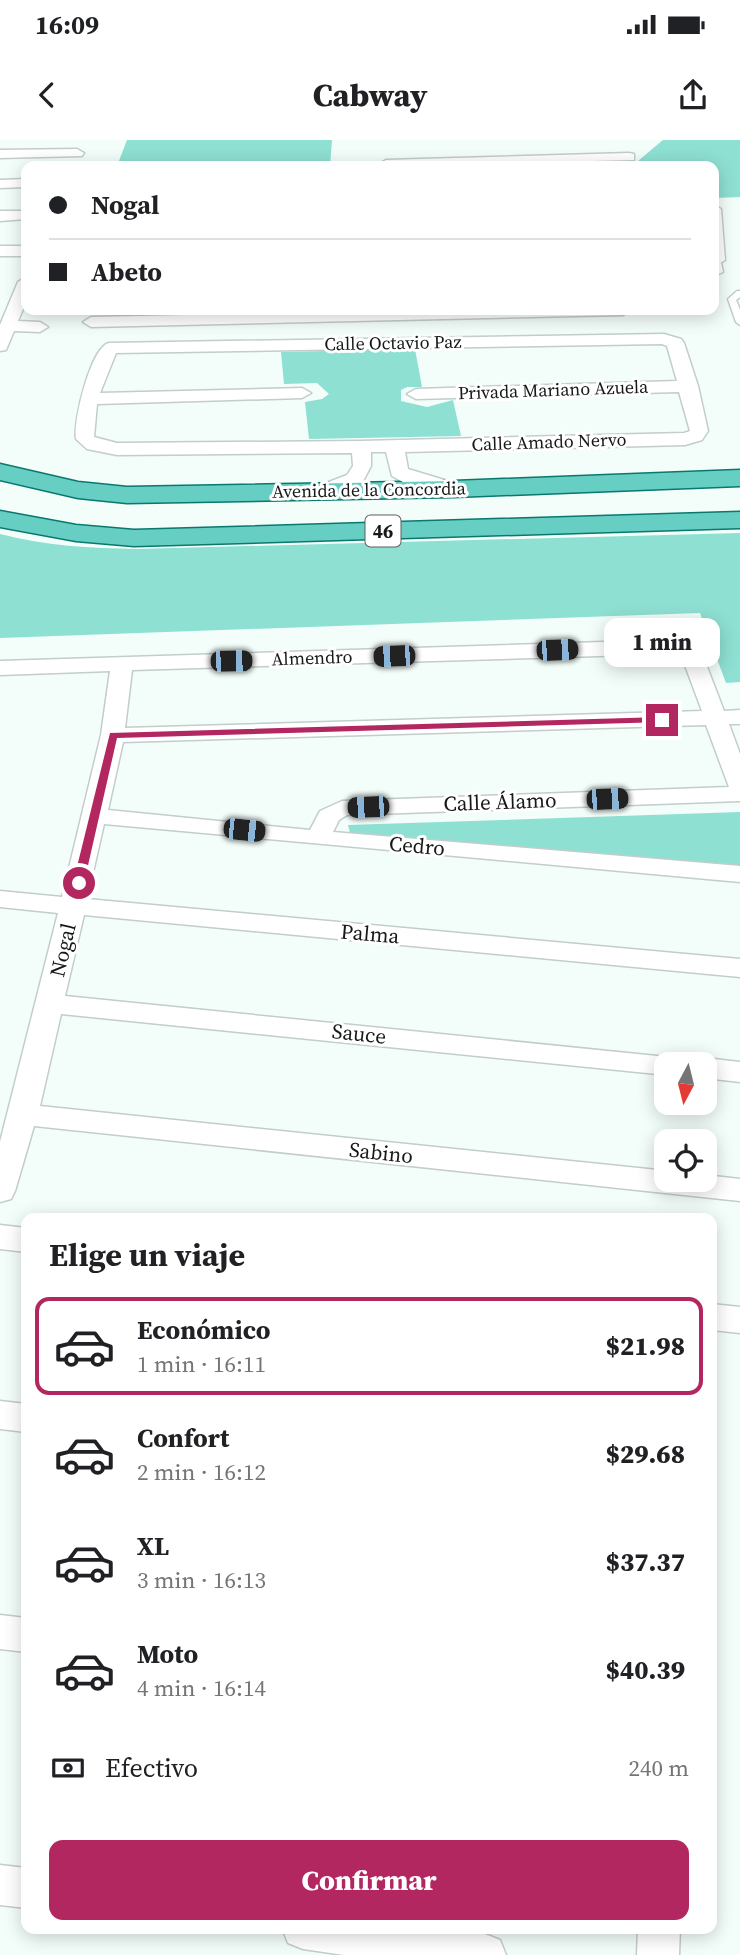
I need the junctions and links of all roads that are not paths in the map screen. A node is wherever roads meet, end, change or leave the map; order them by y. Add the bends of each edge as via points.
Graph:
1 (77, 153) edge
2 (0, 155) edge
3 (631, 157) edge
4 (385, 161) edge
5 (21, 183) edge
6 (0, 184) edge
7 (21, 215) edge
8 (0, 216) edge
9 (0, 251) edge
10 (21, 251) edge
11 (21, 284) edge
12 (0, 287) edge
13 (740, 293) edge
14 (21, 294) edge
15 (124, 315) edge
16 (740, 323) edge
17 (8, 326) junction
18 (40, 327) dead end
19 (0, 346) edge
20 (109, 348) junction
21 (689, 386) junction
22 (302, 393) dead end
23 (416, 394) dead end
24 (89, 399) junction
25 (361, 447) junction
26 (396, 447) junction
27 (0, 471) edge
28 (740, 478) edge
29 (454, 489) junction
30 (320, 492) junction
31 (0, 519) edge
32 (740, 520) edge
33 (122, 664) junction
34 (0, 668) edge
35 (728, 718) edge
36 (113, 735) junction
37 (740, 786) edge
38 (740, 794) edge
39 (94, 816) junction
40 (318, 838) junction
41 (740, 874) edge
42 (0, 899) edge
43 (74, 906) junction
44 (740, 968) edge
45 (50, 1004) junction
46 (654, 1064) edge
47 (718, 1069) edge
48 (740, 1072) edge
49 (23, 1115) junction
50 (740, 1190) edge
51 (0, 1191) edge
52 (0, 1237) edge
53 (21, 1239) edge
54 (717, 1318) edge
55 (740, 1320) edge
56 (0, 1415) edge
57 (21, 1418) edge
58 (0, 1632) edge
59 (21, 1634) edge
60 (0, 1885) edge
61 (21, 1887) edge
62 (343, 1934) edge
63 (659, 1934) edge
64 (485, 1955) edge
65 (659, 1955) edge

1 - 2 street
3 - 4 street
5 - 6 street
7 - 8 street
9 - 10 street
11 - 12 street
13 - 16 lane via 733,299
14 - 17 street
15 - 20 street via 89,327
17 - 18 street
17 - 19 street
20 - 21 street, Calle Octavio Paz via 664,339 675,343
20 - 24 street
21 - 23 street, Privada Mariano Azuela
21 - 26 street, Calle Amado Nervo via 699,430 685,439
22 - 24 street
24 - 25 street, Calle Amado Nervo via 82,432 94,445 117,449
25 - 26 street, Calle Amado Nervo
25 - 30 street via 362,466 355,479
26 - 29 street via 399,472
27 - 30 main road, Avenida de la Concordia / 46 via 78,490 127,495
28 - 29 main road, Avenida de la Concordia / 46
29 - 30 main road, Avenida de la Concordia / 46
31 - 32 main road, Avenida de la Concordia / 46 via 134,538
33 - 34 street, Almendro
33 - 35 street, Almendro via 666,647 693,656
33 - 36 street, Nogal
35 - 36 street
35 - 37 street
36 - 39 street, Nogal
38 - 40 street, Calle Álamo via 342,808 329,816
39 - 40 street, Cedro
39 - 43 street, Nogal
40 - 41 street, Cedro
42 - 43 street, Palma
43 - 44 street, Palma
43 - 45 street, Nogal
45 - 46 street, Sauce
45 - 49 street, Nogal
47 - 48 street
49 - 50 street, Sabino
49 - 51 street, Nogal
52 - 53 street
54 - 55 street
56 - 57 street
58 - 59 street
60 - 61 street
62 - 64 street
63 - 65 street

